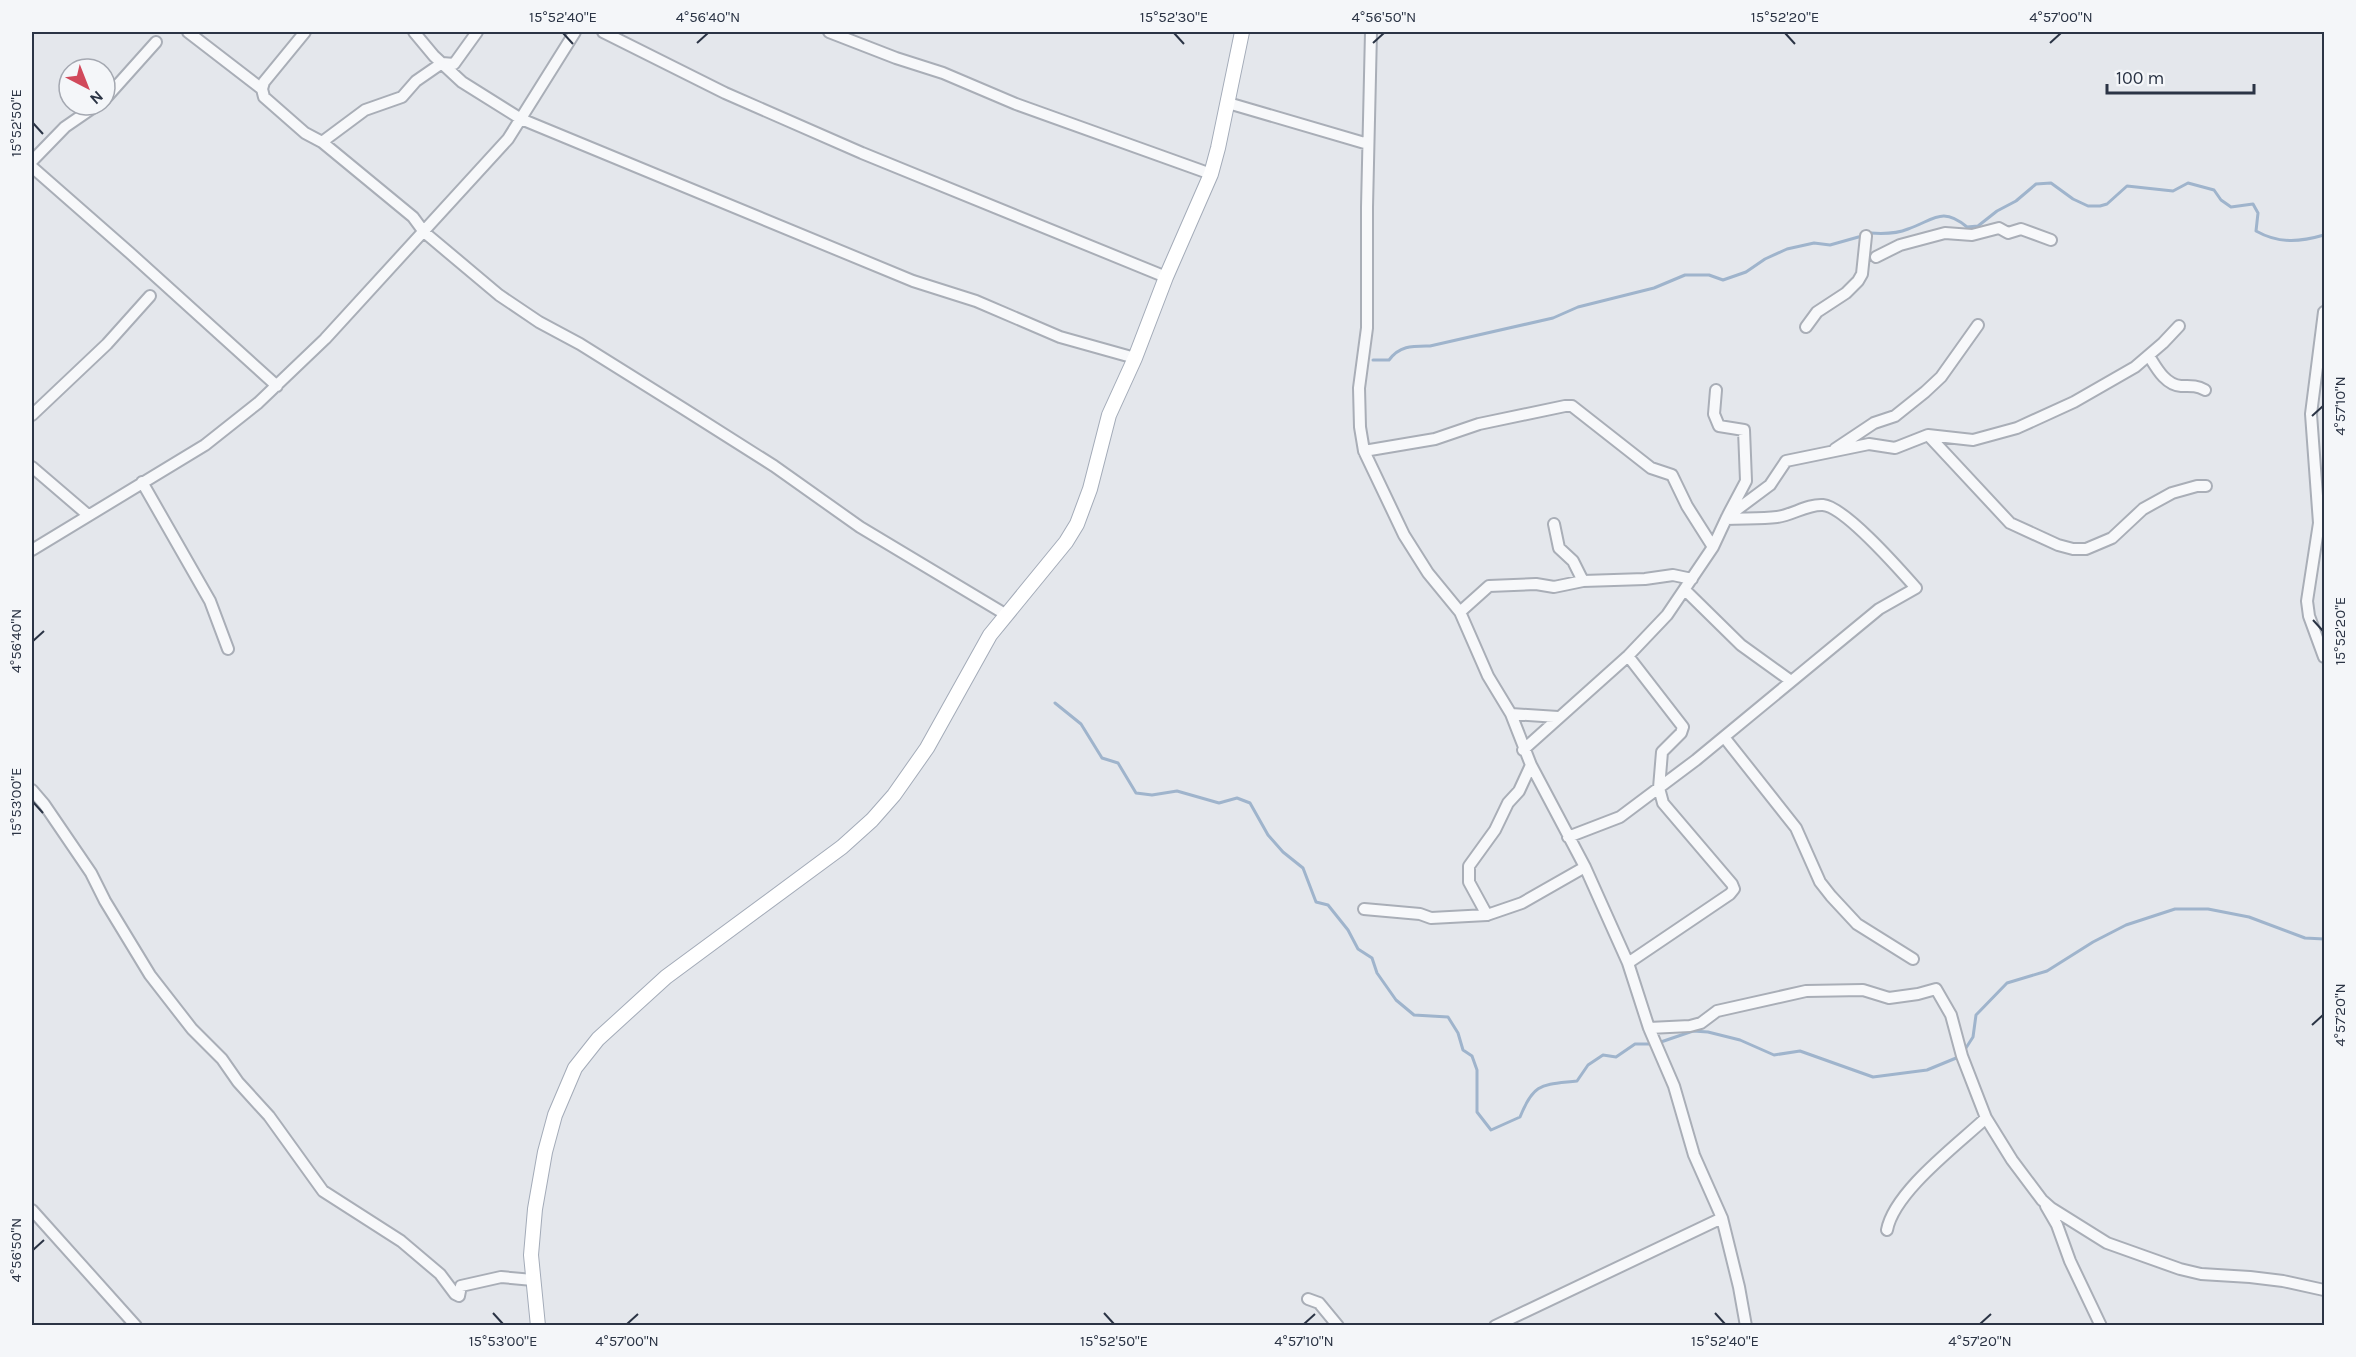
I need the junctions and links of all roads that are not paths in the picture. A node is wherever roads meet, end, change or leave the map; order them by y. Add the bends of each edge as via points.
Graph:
1 (188, 32) edge
2 (305, 32) edge
3 (414, 32) edge
4 (477, 32) edge
5 (575, 32) edge
6 (603, 32) edge
7 (829, 32) edge
8 (1242, 32) edge
9 (1371, 32) edge
10 (156, 42) dead end
11 (442, 63) junction
12 (117, 86) edge
13 (262, 89) junction
14 (1228, 103) junction
15 (80, 117) edge
16 (521, 119) junction
17 (322, 142) junction
18 (1368, 144) junction
19 (32, 161) edge
20 (32, 167) edge
21 (1211, 174) junction
22 (424, 232) junction
23 (1866, 236) dead end
24 (2052, 240) dead end
25 (1876, 257) dead end
26 (1166, 277) junction
27 (150, 297) dead end
28 (2325, 312) edge
29 (1977, 325) dead end
30 (2179, 326) dead end
31 (1806, 327) dead end
32 (2149, 356) junction
33 (1135, 358) junction
34 (277, 386) junction
35 (1716, 390) dead end
36 (2205, 390) dead end
37 (32, 415) edge
38 (1928, 435) junction
39 (1364, 451) junction
40 (1827, 454) junction
41 (32, 467) edge
42 (142, 483) junction
43 (2206, 486) dead end
44 (88, 514) junction
45 (1726, 518) junction
46 (1554, 525) dead end
47 (1713, 547) junction
48 (32, 550) edge
49 (1692, 579) junction
50 (1583, 581) junction
51 (1685, 590) junction
52 (1460, 612) junction
53 (1005, 614) junction
54 (228, 649) dead end
55 (1628, 656) junction
56 (2325, 657) edge
57 (1791, 681) junction
58 (1510, 714) junction
59 (1558, 717) junction
60 (1724, 737) junction
61 (1523, 750) junction
62 (1531, 765) junction
63 (1659, 789) junction
64 (32, 790) edge
65 (1568, 837) junction
66 (1585, 867) junction
67 (1364, 909) dead end
68 (1487, 915) junction
69 (1913, 959) dead end
70 (1628, 963) junction
71 (1649, 1028) junction
72 (1986, 1118) junction
73 (2043, 1200) junction
74 (32, 1210) edge
75 (1722, 1218) junction
76 (1887, 1230) dead end
77 (532, 1280) junction
78 (2325, 1290) edge
79 (1308, 1299) dead end
80 (136, 1326) edge
81 (538, 1326) edge
82 (1338, 1326) edge
83 (1495, 1326) edge
84 (1746, 1326) edge
85 (2101, 1326) edge

1 - 13 street
2 - 13 street
3 - 11 street
4 - 11 street via 454,64
5 - 16 street
6 - 26 street via 725,93 861,153
7 - 21 street
8 - 14 main road
9 - 18 street
10 - 12 street
11 - 16 street via 472,90
11 - 17 street via 416,81 402,97 365,110
13 - 17 street via 264,98 305,133
14 - 18 street
14 - 21 main road
15 - 19 street
16 - 22 street via 508,139
16 - 33 street via 913,281 976,301 1060,337
17 - 22 street via 412,217
18 - 39 street via 1367,328 1359,388
20 - 34 street
21 - 26 main road
22 - 34 street
22 - 53 street via 538,322 684,409 860,527
23 - 31 street via 1858,281 1817,312
24 - 25 street via 2021,229 2008,233 1999,228 1972,235 1945,233 1900,245
26 - 33 main road
27 - 37 street
28 - 56 street via 2312,414 2319,522 2307,601
29 - 40 street via 1926,392 1895,416 1875,423
30 - 32 street
32 - 36 street via 2160,374 2176,386 2197,385
32 - 38 street via 2074,402 2017,428 1973,440
33 - 53 main road via 1109,415 1077,524
34 - 42 street via 205,445
35 - 45 street via 1714,414 1719,426 1744,430 1746,481
38 - 40 street via 1895,448 1869,444
38 - 43 street via 2010,523 2073,549 2086,549 2112,538 2143,509 2172,493
39 - 47 street via 1435,439 1479,424 1572,406 1651,468 1672,476
39 - 52 street via 1404,535
40 - 45 street via 1786,461 1770,485
41 - 44 street
42 - 44 street
42 - 54 street via 210,601
44 - 48 street
45 - 47 street
45 - 57 street via 1778,517 1813,506 1829,507 1880,549 1916,588 1879,609
46 - 50 street via 1559,548 1574,561
47 - 49 street
49 - 50 street via 1673,575
49 - 51 street
50 - 52 street via 1554,587 1489,586
51 - 55 street
51 - 57 street via 1741,645
52 - 58 street via 1488,676
53 - 77 main road via 921,757 872,820 842,848 666,977 598,1039 575,1068 555,1115 538,1182
55 - 59 street
55 - 63 street via 1683,727 1662,752
57 - 60 street
58 - 59 street
58 - 61 street
59 - 61 street
60 - 63 street
60 - 69 street via 1796,828 1820,882 1831,896 1857,924
61 - 62 street
62 - 65 street
62 - 68 street via 1519,791 1469,867 1469,882
63 - 65 street via 1620,817
63 - 70 street via 1671,814 1734,890
64 - 77 street via 91,873 150,975 269,1116 323,1191 402,1241 459,1296 461,1286 501,1277
65 - 66 street
66 - 68 street via 1522,903
66 - 70 street
67 - 68 street via 1431,918
70 - 71 street
71 - 72 street via 1690,1026 1717,1011 1806,991 1863,990 1889,998 1936,989 1951,1015
71 - 75 street via 1674,1086 1694,1155
72 - 73 street
72 - 76 street via 1904,1197 1889,1218
73 - 78 street via 2107,1243 2180,1269
73 - 85 street
74 - 80 street
75 - 83 street
75 - 84 street
77 - 81 main road
79 - 82 street via 1319,1303

